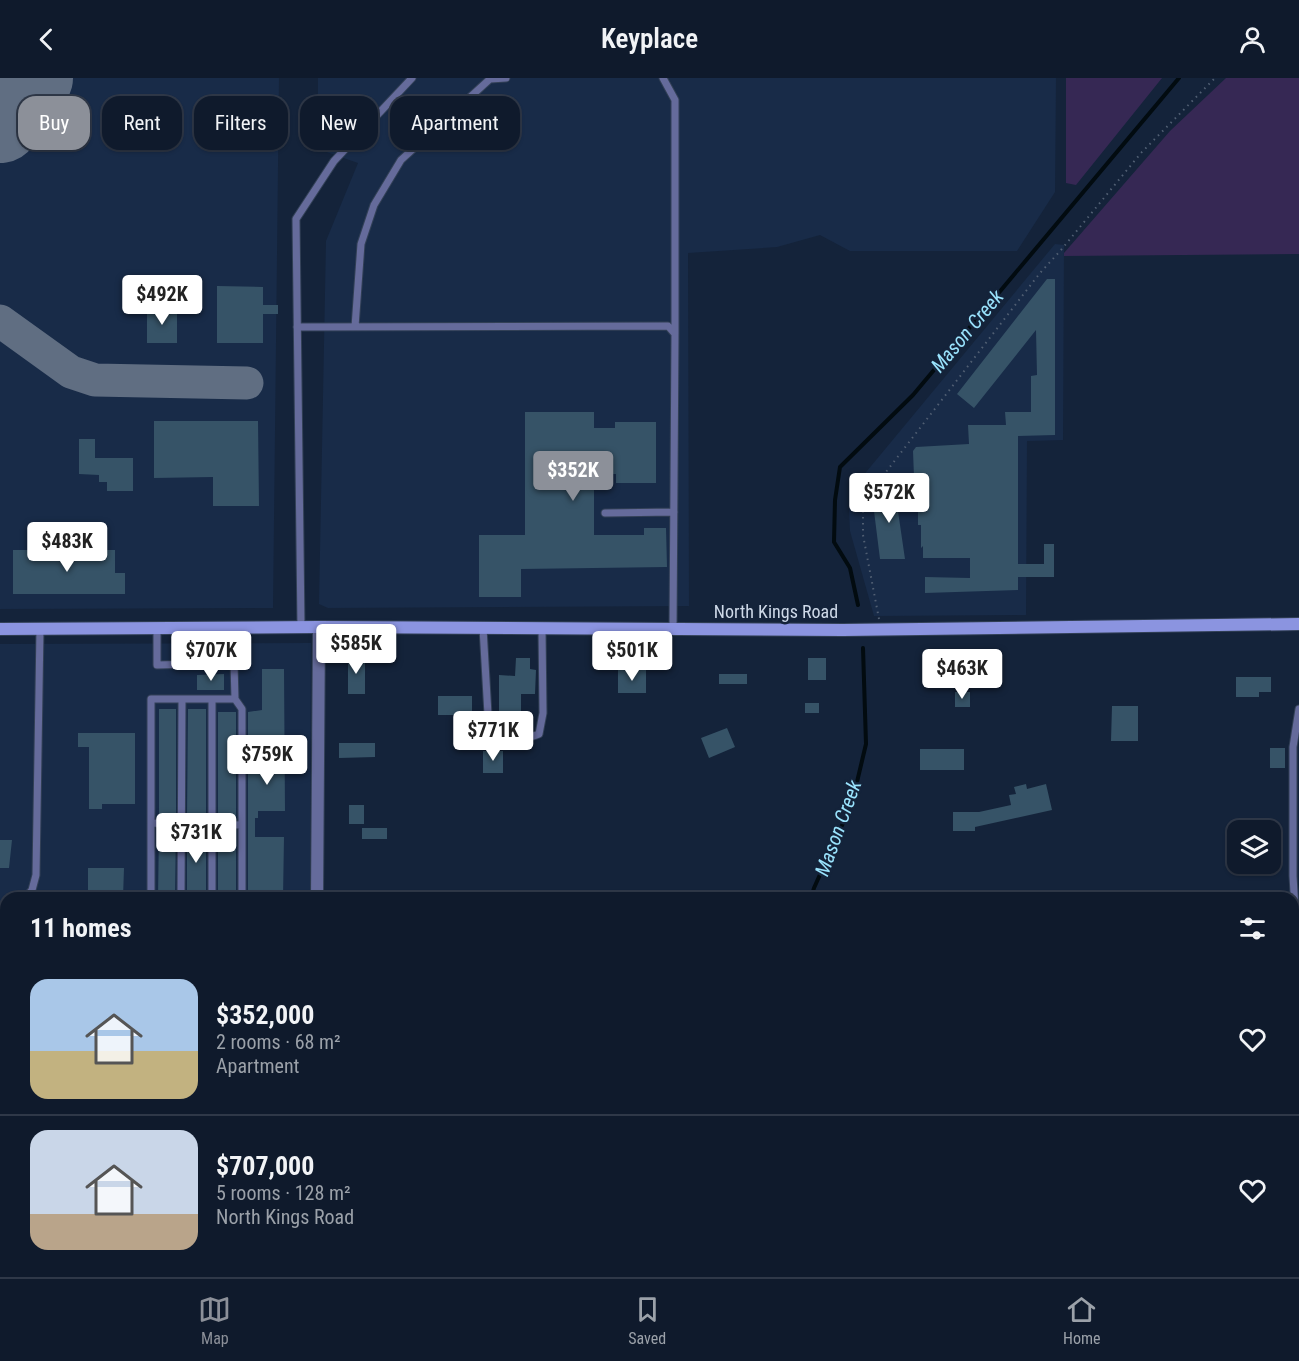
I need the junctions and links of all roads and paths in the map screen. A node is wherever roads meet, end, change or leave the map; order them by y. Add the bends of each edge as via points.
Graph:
1 (412, 78) edge
2 (506, 78) edge
3 (663, 78) edge
4 (1215, 78) edge
5 (297, 327) junction
6 (355, 327) junction
7 (675, 334) junction
8 (674, 512) junction
9 (605, 513) dead end
10 (1299, 624) edge
11 (301, 627) junction
12 (319, 627) junction
13 (157, 628) junction
14 (233, 628) junction
15 (483, 628) junction
16 (40, 629) junction
17 (544, 629) junction
18 (673, 629) junction
19 (882, 629) junction
20 (0, 630) edge
21 (234, 663) junction
22 (182, 699) junction
23 (212, 699) junction
24 (235, 699) junction
25 (1299, 709) edge
26 (151, 823) junction
27 (182, 823) junction
28 (212, 824) junction
29 (242, 825) junction
30 (30, 892) edge
31 (152, 892) edge
32 (181, 892) edge
33 (212, 892) edge
34 (242, 892) edge
35 (317, 892) edge
36 (1294, 892) edge

1 - 5 lane via 334,161 296,219
2 - 6 lane via 490,79 401,160 374,205 361,244
3 - 7 lane via 675,100
4 - 19 path via 1141,153 1040,273 872,490 863,509 863,535
5 - 6 lane
5 - 11 lane
6 - 7 lane via 668,326
7 - 8 lane
8 - 9 lane
8 - 18 lane
10 - 19 main road, North Kings Road
11 - 12 main road, North Kings Road
11 - 14 main road, North Kings Road
12 - 15 main road, North Kings Road
12 - 35 street
13 - 14 main road, North Kings Road
13 - 16 main road, North Kings Road
13 - 21 lane via 157,665
14 - 21 lane
15 - 17 main road, North Kings Road
15 - 17 lane via 489,732 527,739 539,734 543,713
16 - 20 main road, North Kings Road
16 - 30 lane via 36,875
17 - 18 main road, North Kings Road
18 - 19 main road, North Kings Road
21 - 24 lane
22 - 23 lane
22 - 26 lane via 151,699
22 - 27 lane
23 - 24 lane
23 - 28 lane
24 - 29 lane via 242,709
25 - 36 lane via 1293,747
26 - 27 lane
26 - 31 lane
27 - 28 lane
27 - 32 lane
28 - 29 lane
28 - 33 lane
29 - 34 lane

